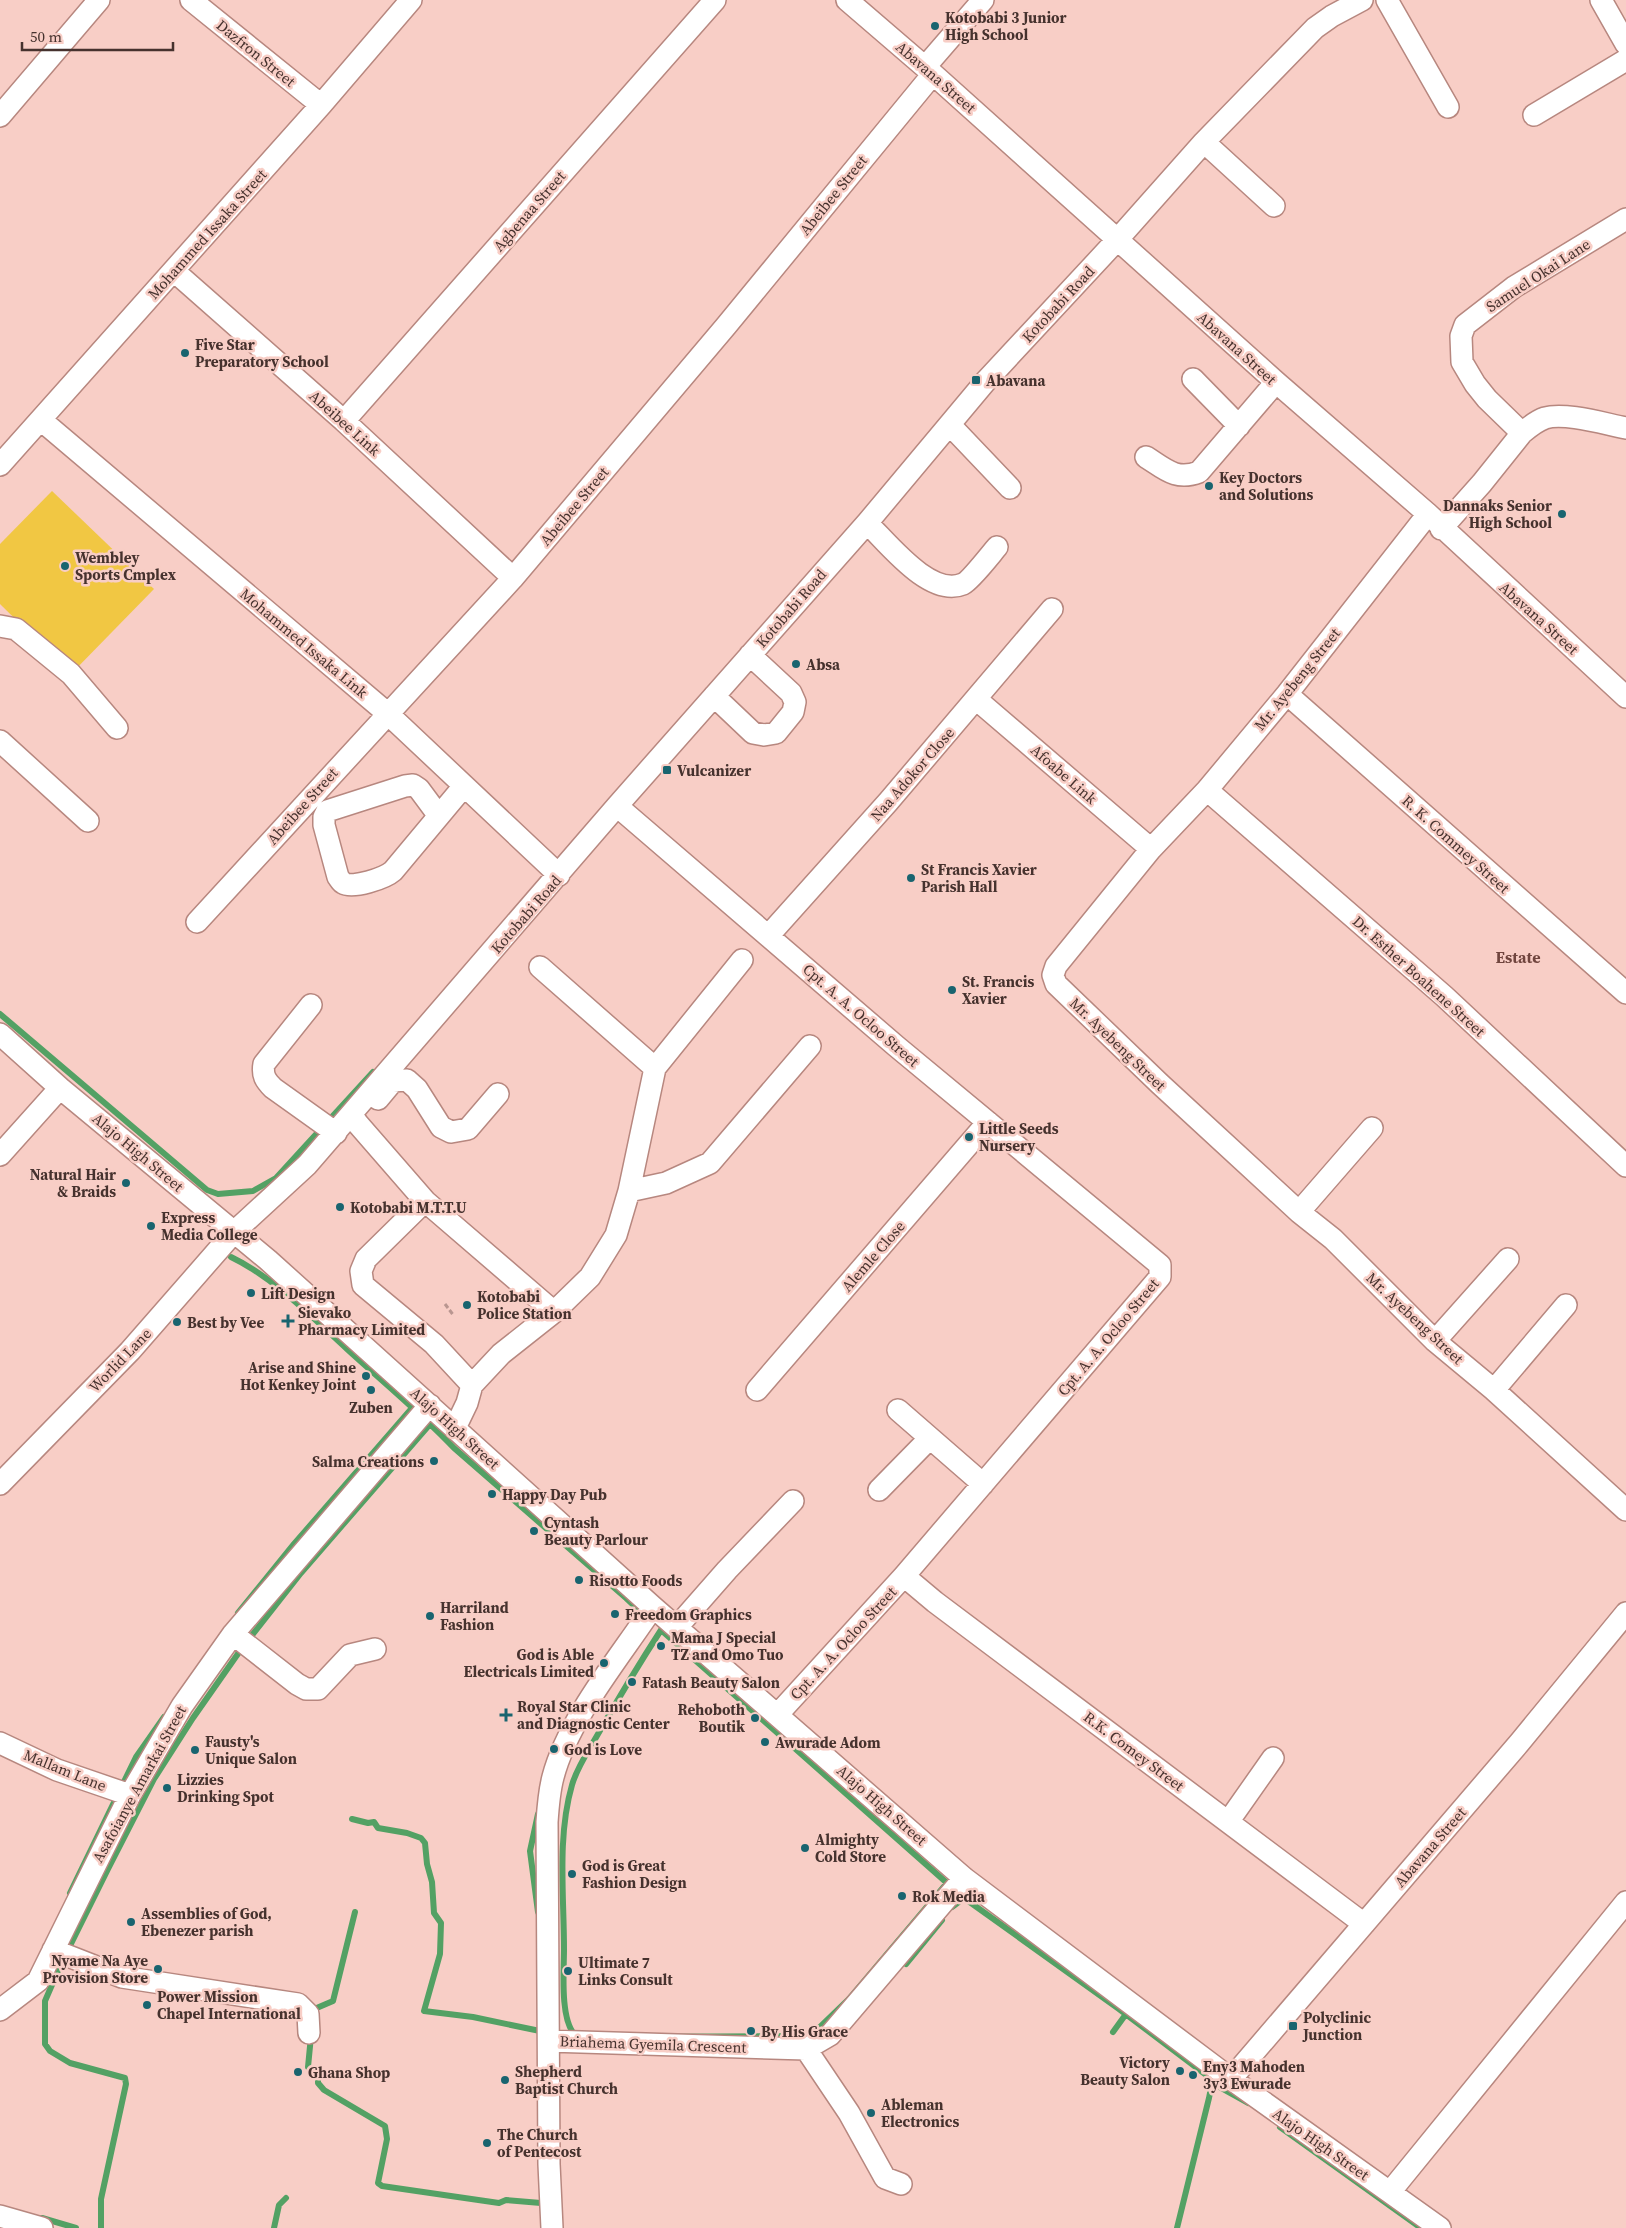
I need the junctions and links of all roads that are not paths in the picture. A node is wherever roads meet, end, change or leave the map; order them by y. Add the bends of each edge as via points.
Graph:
1 (99, 0) edge
2 (190, 0) edge
3 (410, 0) edge
4 (715, 0) edge
5 (847, 0) edge
6 (983, 0) edge
7 (1362, 0) edge
8 (1387, 0) edge
9 (1601, 0) edge
10 (1626, 44) edge
11 (1626, 60) edge
12 (929, 71) junction
13 (321, 105) junction
14 (1448, 107) dead end
15 (0, 116) edge
16 (1534, 116) dead end
17 (1204, 142) junction
18 (1274, 206) dead end
19 (1626, 219) edge
20 (1117, 240) junction
21 (174, 271) junction
22 (1193, 379) dead end
23 (1276, 382) junction
24 (41, 420) junction
25 (344, 421) junction
26 (950, 425) junction
27 (1239, 426) junction
28 (1626, 428) edge
29 (1522, 433) junction
30 (1146, 457) dead end
31 (0, 465) edge
32 (1010, 488) dead end
33 (1435, 521) junction
34 (867, 523) junction
35 (997, 547) dead end
36 (512, 578) junction
37 (1052, 609) dead end
38 (0, 626) edge
39 (750, 656) junction
40 (1287, 694) junction
41 (714, 696) junction
42 (1626, 697) edge
43 (976, 699) junction
44 (387, 713) junction
45 (117, 728) dead end
46 (0, 741) edge
47 (464, 786) junction
48 (1207, 790) junction
49 (617, 806) junction
50 (439, 816) junction
51 (88, 821) dead end
52 (1151, 849) junction
53 (559, 875) junction
54 (197, 922) dead end
55 (769, 935) junction
56 (742, 960) dead end
57 (540, 967) dead end
58 (1626, 992) edge
59 (311, 1005) dead end
60 (0, 1034) edge
61 (810, 1046) dead end
62 (655, 1068) junction
63 (60, 1088) junction
64 (498, 1094) dead end
65 (354, 1119) junction
66 (988, 1122) junction
67 (1372, 1128) dead end
68 (336, 1133) junction
69 (0, 1155) edge
70 (1626, 1166) edge
71 (629, 1191) junction
72 (425, 1200) junction
73 (1298, 1212) junction
74 (234, 1232) junction
75 (1508, 1259) dead end
76 (1566, 1305) dead end
77 (554, 1312) junction
78 (1435, 1342) junction
79 (472, 1385) junction
80 (758, 1390) dead end
81 (1494, 1390) junction
82 (430, 1405) junction
83 (898, 1410) dead end
84 (455, 1428) junction
85 (930, 1438) junction
86 (0, 1484) edge
87 (983, 1484) junction
88 (879, 1490) dead end
89 (793, 1502) dead end
90 (1626, 1510) edge
91 (904, 1576) junction
92 (653, 1607) junction
93 (1626, 1613) edge
94 (677, 1627) junction
95 (233, 1634) junction
96 (375, 1649) dead end
97 (778, 1714) junction
98 (0, 1743) edge
99 (1274, 1758) dead end
100 (130, 1795) junction
101 (1228, 1822) junction
102 (964, 1878) junction
103 (1626, 1902) edge
104 (1364, 1924) junction
105 (53, 1950) junction
106 (0, 2010) edge
107 (309, 2033) dead end
108 (549, 2040) junction
109 (806, 2048) junction
110 (1231, 2079) junction
111 (901, 2184) dead end
112 (1390, 2192) junction
113 (0, 2216) edge
114 (42, 2228) edge
115 (552, 2228) edge
116 (1440, 2228) edge

1 - 15 street
2 - 13 street, Dazfron Street
3 - 13 street, Mohammed Issaka Street
4 - 25 street, Agbenaa Street
5 - 12 street, Abavana Street
6 - 12 street, Abeibee Street
7 - 17 street, Kotobabi Road via 1315,28
8 - 14 street
9 - 10 street
11 - 16 street
12 - 20 street, Abavana Street
12 - 36 street, Abeibee Street via 726,326
13 - 21 street, Mohammed Issaka Street
17 - 18 street
17 - 20 street, Kotobabi Road
19 - 29 street, Samuel Okai Lane via 1514,287 1465,325 1461,336 1462,362 1487,399
20 - 23 street, Abavana Street
20 - 26 street, Kotobabi Road via 985,382
21 - 24 street, Mohammed Issaka Street
21 - 25 street, Abeibee Link
22 - 27 street
23 - 27 street
23 - 33 street, Abavana Street
24 - 31 street, Mohammed Issaka Street
24 - 44 street, Mohammed Issaka Link
25 - 36 street, Abeibee Link
26 - 32 street
26 - 34 street, Kotobabi Road
27 - 30 street via 1199,472 1189,476 1175,475
28 - 29 street via 1546,417
29 - 33 street via 1482,484
33 - 40 street, Mr. Ayebeng Street
33 - 42 street, Abavana Street
34 - 35 street via 934,584 964,584
34 - 39 street, Kotobabi Road
36 - 44 street, Abeibee Street
37 - 43 street, Naa Adokor Close
38 - 45 street via 16,629 71,674
39 - 41 street, Kotobabi Road
39 - 41 street via 791,693 795,702 793,712 776,733 753,733
40 - 48 street, Mr. Ayebeng Street
40 - 58 street, R. K. Commey Street
41 - 49 street, Kotobabi Road
43 - 52 street, Afoabe Link
43 - 55 street, Naa Adokor Close
44 - 47 street, Mohammed Issaka Link
44 - 54 street, Abeibee Street
46 - 51 street
47 - 50 street
47 - 53 street, Mohammed Issaka Link
48 - 52 street, Mr. Ayebeng Street
48 - 70 street, Dr. Esther Boahene Street via 1444,996
49 - 53 street, Kotobabi Road
49 - 55 street, Cpt. A. A. Ocloo Street
50 - 50 street via 388,876 350,885 338,877 324,825 328,812 413,785
52 - 73 street, Mr. Ayebeng Street via 1056,966 1053,975 1056,984
53 - 65 street, Kotobabi Road
55 - 66 street, Cpt. A. A. Ocloo Street
56 - 62 street
57 - 62 street
59 - 68 street via 264,1064 263,1072 265,1080 273,1088
60 - 63 street, Alajo High Street
61 - 71 street via 710,1163 666,1183
62 - 71 street
63 - 69 street
63 - 74 street, Alajo High Street
64 - 65 street via 468,1129 451,1132 441,1127 408,1080 393,1081
65 - 68 street, Kotobabi Road
65 - 72 street
66 - 80 street, Alemle Close
66 - 87 street, Cpt. A. A. Ocloo Street via 1155,1260 1161,1272
67 - 73 street
68 - 74 street, Kotobabi Road via 307,1166
71 - 77 street via 616,1235 590,1277
72 - 77 street
72 - 79 street via 366,1259 361,1271 363,1285 434,1344
73 - 78 street, Mr. Ayebeng Street via 1333,1239
74 - 82 street, Alajo High Street
74 - 86 street, Worlid Lane via 130,1351
75 - 78 street
76 - 81 street
77 - 79 street via 501,1354
78 - 81 street, Mr. Ayebeng Street
79 - 84 street
81 - 90 street, Mr. Ayebeng Street
82 - 84 street, Alajo High Street
82 - 95 street, Asafoianye Amarkai Street
83 - 85 street
84 - 92 street, Alajo High Street
85 - 87 street
85 - 88 street
87 - 91 street, Cpt. A. A. Ocloo Street
89 - 94 street
91 - 97 street, Cpt. A. A. Ocloo Street
91 - 101 street, R.K. Comey Street
92 - 94 street, Alajo High Street
92 - 108 street, Briahema Gyemila Crescent via 569,1734 553,1778 547,1822
93 - 104 street, Abavana Street
94 - 97 street, Alajo High Street
95 - 96 street via 297,1684 313,1690 318,1689 350,1655
95 - 100 street, Asafoianye Amarkai Street via 182,1706
97 - 102 street, Alajo High Street
98 - 100 street, Mallam Lane via 57,1770
99 - 101 street
100 - 105 street, Asafoianye Amarkai Street
101 - 104 street, R.K. Comey Street
102 - 109 street via 830,2034
102 - 110 street, Alajo High Street
103 - 112 street
104 - 110 street, Abavana Street
105 - 106 street, Asafoianye Amarkai Street via 38,1981
105 - 107 street via 122,1977 298,2004 308,2014
108 - 109 street, Briahema Gyemila Crescent
108 - 115 street
109 - 111 street via 850,2113 885,2178
110 - 112 street, Alajo High Street
112 - 116 street, Alajo High Street
113 - 114 street

